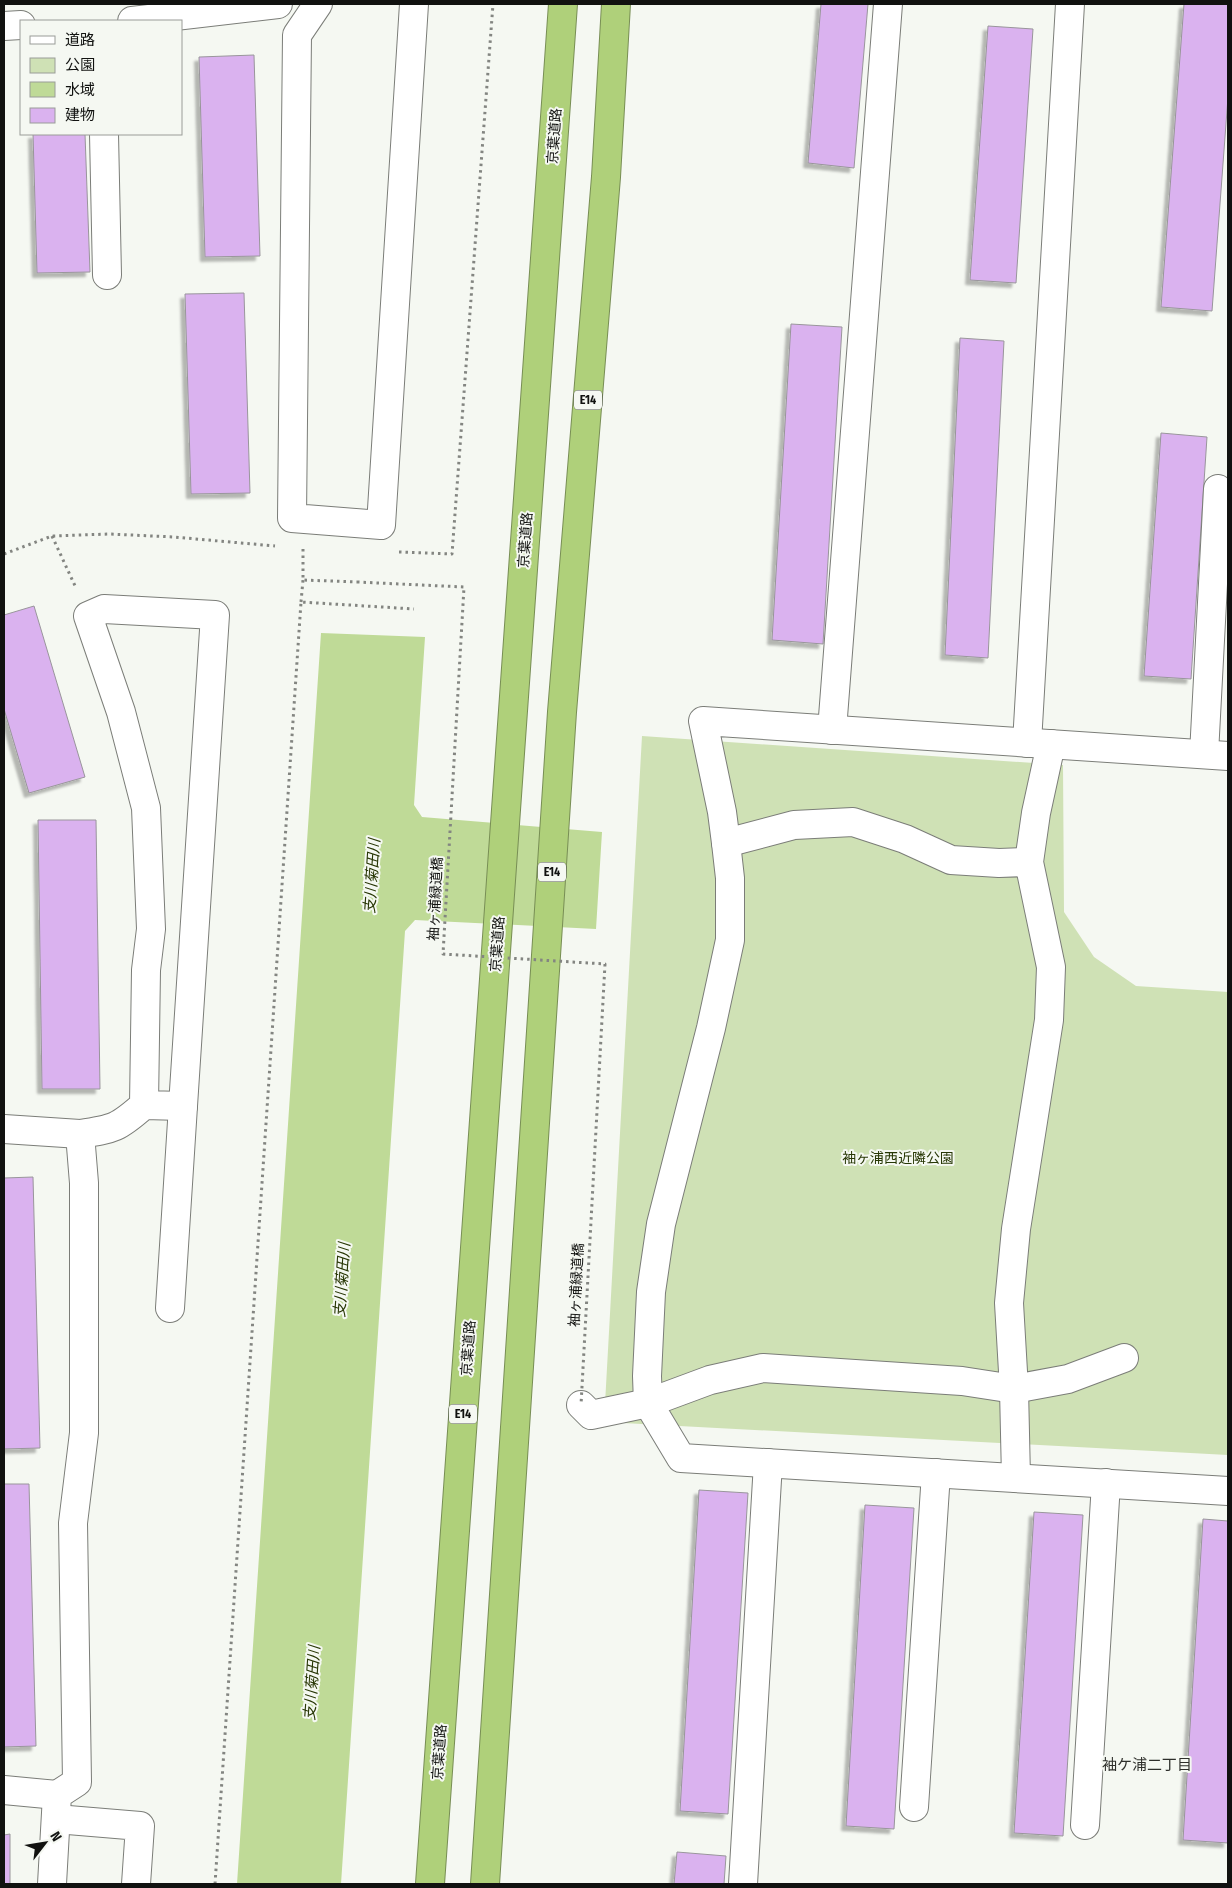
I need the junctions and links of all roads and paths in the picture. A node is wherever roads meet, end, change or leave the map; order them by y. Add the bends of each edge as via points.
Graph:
1 (128, 4) edge
2 (278, 4) edge
3 (318, 4) edge
4 (414, 4) edge
5 (493, 4) edge
6 (563, 4) edge
7 (616, 4) edge
8 (888, 4) edge
9 (1070, 4) edge
10 (130, 20) edge
11 (139, 20) edge
12 (20, 25) edge
13 (4, 26) edge
14 (104, 135) edge
15 (107, 275) dead end
16 (1218, 489) dead end
17 (52, 536) junction
18 (284, 547) dead end
19 (293, 548) dead end
20 (392, 552) dead end
21 (4, 554) edge
22 (303, 580) junction
23 (301, 602) junction
24 (414, 609) dead end
25 (88, 616) junction
26 (832, 730) junction
27 (1039, 743) junction
28 (1216, 755) edge
29 (726, 843) junction
30 (1029, 862) junction
31 (144, 1105) junction
32 (183, 1106) junction
33 (4, 1129) edge
34 (80, 1134) junction
35 (170, 1308) dead end
36 (1124, 1358) dead end
37 (1014, 1389) junction
38 (648, 1403) junction
39 (581, 1405) joint
40 (768, 1463) junction
41 (936, 1473) junction
42 (1016, 1478) junction
43 (1106, 1483) junction
44 (1228, 1491) edge
45 (4, 1790) edge
46 (57, 1807) junction
47 (914, 1807) dead end
48 (1085, 1825) dead end
49 (52, 1884) edge
50 (136, 1884) edge
51 (215, 1884) edge
52 (430, 1884) edge
53 (486, 1884) edge
54 (743, 1884) edge

1 - 10 street
2 - 11 street
3 - 4 street via 296,35 292,518 381,525
5 - 20 path via 452,554
6 - 52 highway, 京葉道路 / E14
7 - 53 highway, E14 via 606,177 557,795
8 - 26 street
9 - 27 street
12 - 13 street
14 - 15 street
16 - 28 street
17 - 18 path via 174,537
17 - 21 path
17 - 25 path
19 - 22 path via 303,549
22 - 23 path
22 - 39 path, 袖ヶ浦緑道橋, bridge via 464,587 443,954 605,964
23 - 24 path
23 - 51 path
25 - 31 street via 121,712 146,808 152,929 146,970
25 - 32 street via 104,609 215,616
26 - 27 street
26 - 29 street via 703,721
27 - 28 street
27 - 30 street via 1036,813
29 - 30 street via 794,824 854,822 951,860
29 - 38 street via 730,878 730,940 661,1224 652,1292 646,1376
30 - 37 street via 1051,967 1049,1020 1016,1229 1009,1302
31 - 32 street
31 - 34 street via 110,1130
32 - 35 street
33 - 34 street
34 - 46 street via 84,1183 84,1434 73,1523 78,1782
36 - 37 street via 1068,1379
37 - 38 street via 962,1381 763,1368 710,1380
37 - 42 street
38 - 39 street via 591,1415
38 - 40 street via 682,1458
40 - 41 street
40 - 54 street
41 - 42 street
41 - 47 street
42 - 43 street
43 - 44 street
43 - 48 street
45 - 46 street
46 - 49 street
46 - 50 street via 140,1826

